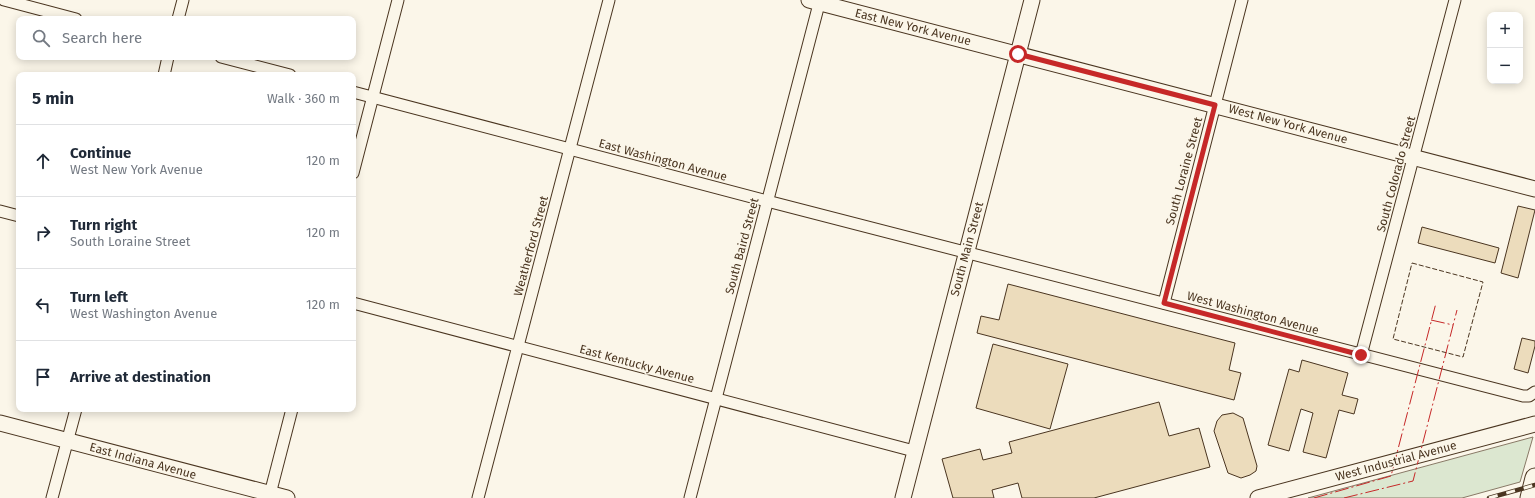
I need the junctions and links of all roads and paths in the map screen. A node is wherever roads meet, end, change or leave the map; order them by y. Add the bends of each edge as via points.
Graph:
1 (4, 0) edge
2 (183, 0) edge
3 (398, 0) edge
4 (609, 0) edge
5 (1032, 0) edge
6 (1242, 0) edge
7 (1454, 0) edge
8 (816, 1) edge
9 (65, 16) edge
10 (179, 16) edge
11 (1018, 54) junction
12 (167, 60) edge
13 (232, 60) edge
14 (165, 72) edge
15 (278, 72) edge
16 (356, 93) edge
17 (373, 97) junction
18 (1215, 105) junction
19 (570, 149) junction
20 (1414, 157) junction
21 (356, 162) edge
22 (1535, 189) edge
23 (768, 201) junction
24 (0, 211) edge
25 (16, 215) edge
26 (966, 252) junction
27 (1164, 303) junction
28 (356, 304) edge
29 (519, 347) junction
30 (1361, 355) junction
31 (1534, 394) edge
32 (716, 398) junction
33 (75, 412) edge
34 (291, 412) edge
35 (0, 423) edge
36 (1534, 424) edge
37 (67, 441) junction
38 (914, 451) junction
39 (1535, 478) edge
40 (269, 496) edge
41 (52, 498) edge
42 (287, 498) edge
43 (478, 498) edge
44 (690, 498) edge
45 (903, 498) edge
46 (1258, 498) edge
47 (1530, 498) edge

1 - 9 street
2 - 10 street
3 - 17 street
4 - 19 street, Weatherford Street
5 - 11 street, South Main Street
6 - 18 street, South Loraine Street
7 - 20 street, South Colorado Street
8 - 11 street, East New York Avenue
8 - 23 street, South Baird Street
11 - 18 street, West New York Avenue
11 - 26 street, South Main Street
12 - 14 street
13 - 15 street
16 - 17 street, East Washington Avenue
17 - 19 street, East Washington Avenue
17 - 21 street
18 - 20 street, West New York Avenue
18 - 27 street, South Loraine Street
19 - 23 street, East Washington Avenue
19 - 29 street, Weatherford Street
20 - 22 street, West New York Avenue
20 - 30 street, South Colorado Street
23 - 26 street, East Washington Avenue
23 - 32 street, South Baird Street
24 - 25 street
26 - 27 street, West Washington Avenue
26 - 38 street, South Main Street
27 - 30 street, West Washington Avenue
28 - 29 street, East Kentucky Avenue
29 - 32 street, East Kentucky Avenue
29 - 43 street, Weatherford Street
30 - 31 street, West Washington Avenue via 1523,396
32 - 38 street, East Kentucky Avenue
32 - 44 street, South Baird Street
33 - 37 street
34 - 40 street
35 - 37 street, East Indiana Avenue
36 - 46 street, West Industrial Avenue
37 - 40 street, East Indiana Avenue
37 - 41 street
38 - 45 street, South Main Street
39 - 47 highway
40 - 42 street, East Indiana Avenue

